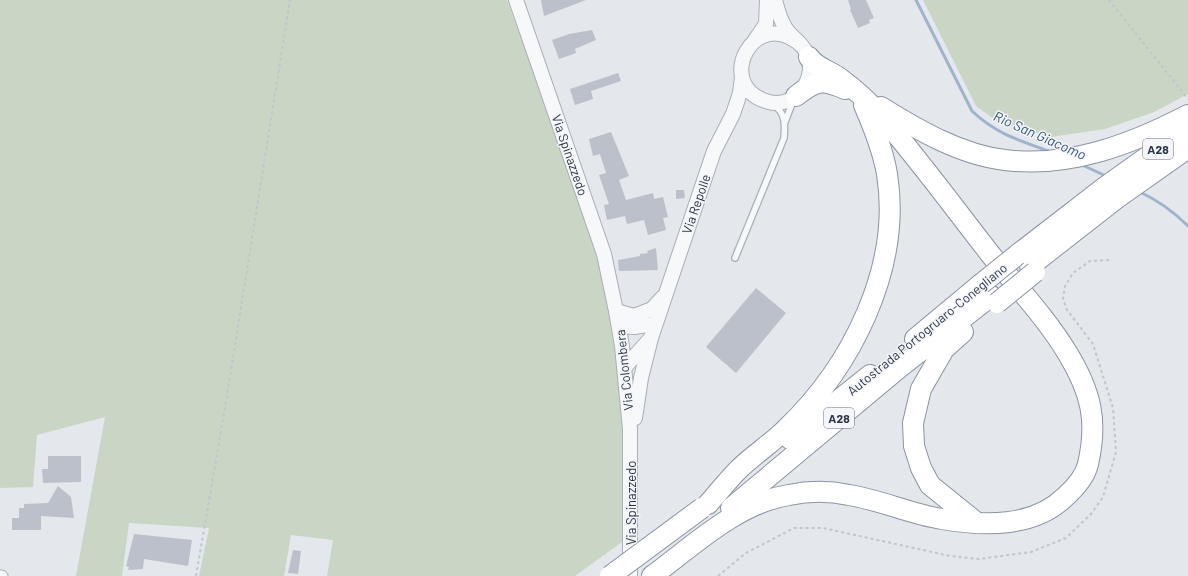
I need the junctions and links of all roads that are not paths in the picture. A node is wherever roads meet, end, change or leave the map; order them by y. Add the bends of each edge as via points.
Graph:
1 (516, 0) edge
2 (767, 0) edge
3 (775, 0) edge
4 (754, 40) junction
5 (806, 52) junction
6 (742, 77) junction
7 (860, 94) junction
8 (796, 96) junction
9 (771, 103) junction
10 (733, 114) junction
11 (1188, 115) edge
12 (785, 122) junction
13 (1188, 128) edge
14 (1188, 148) edge
15 (1136, 175) junction
16 (1111, 193) junction
17 (735, 258) dead end
18 (1027, 264) junction
19 (990, 294) junction
20 (664, 297) junction
21 (616, 311) junction
22 (655, 324) junction
23 (619, 326) junction
24 (651, 338) junction
25 (625, 367) junction
26 (630, 429) junction
27 (705, 506) junction
28 (977, 523) junction
29 (688, 544) junction
30 (610, 576) edge
31 (630, 576) edge
32 (637, 576) edge
33 (652, 576) edge

1 - 21 street, Via Spinazzedo via 604,254
2 - 4 street, Via Repolle via 766,24
3 - 5 street via 785,28
4 - 5 street via 764,35 780,34 796,40
4 - 6 street, Via Repolle via 743,57
5 - 7 highway via 812,62 840,78
5 - 8 street via 810,68 809,78
6 - 9 street via 752,94
6 - 10 street, Via Repolle
7 - 8 highway via 828,82 810,84
7 - 11 highway via 934,138 977,154 1005,160 1046,161 1088,155 1118,147
7 - 27 highway via 879,139 887,174 889,216 883,263 877,284 853,343 828,381 787,429 738,470
7 - 28 highway via 881,116 1067,352 1082,379 1090,402 1094,424 1092,448 1086,470 1073,489 1056,506 1035,515 1011,523
8 - 9 street via 788,101
8 - 12 lane
9 - 10 street via 743,107
9 - 12 lane via 780,110
10 - 20 street, Via Repolle via 714,151
12 - 17 lane via 784,138
13 - 15 highway, Autostrada Portogruaro-Conegliano / A28
14 - 15 highway, Autostrada Portogruaro-Conegliano / A28
15 - 16 highway, Autostrada Portogruaro-Conegliano / A28
16 - 18 highway, Autostrada Portogruaro-Conegliano / A28
16 - 18 highway, Autostrada Portogruaro-Conegliano / A28 via 1079,228
18 - 19 highway, Autostrada Portogruaro-Conegliano / A28, bridge
19 - 27 highway, Autostrada Portogruaro-Conegliano / A28
19 - 28 highway via 974,321 944,349 921,389 913,423 914,446 920,468 930,485
19 - 29 highway, Autostrada Portogruaro-Conegliano / A28
20 - 21 street, Via Repolle via 652,309 634,316
20 - 22 street, Via Repolle
21 - 23 street, Via Colombera
22 - 23 street via 634,328
22 - 24 street, Via Repolle
23 - 25 street, Via Colombera
24 - 25 street, Via Repolle
24 - 26 street, Via Repolle via 636,413
25 - 26 street, Via Colombera
26 - 31 street, Via Spinazzedo
27 - 30 highway, Autostrada Portogruaro-Conegliano / A28, bridge
28 - 29 highway via 941,519 850,494 818,492 788,495 757,504
29 - 32 highway, Autostrada Portogruaro-Conegliano / A28
29 - 33 highway

